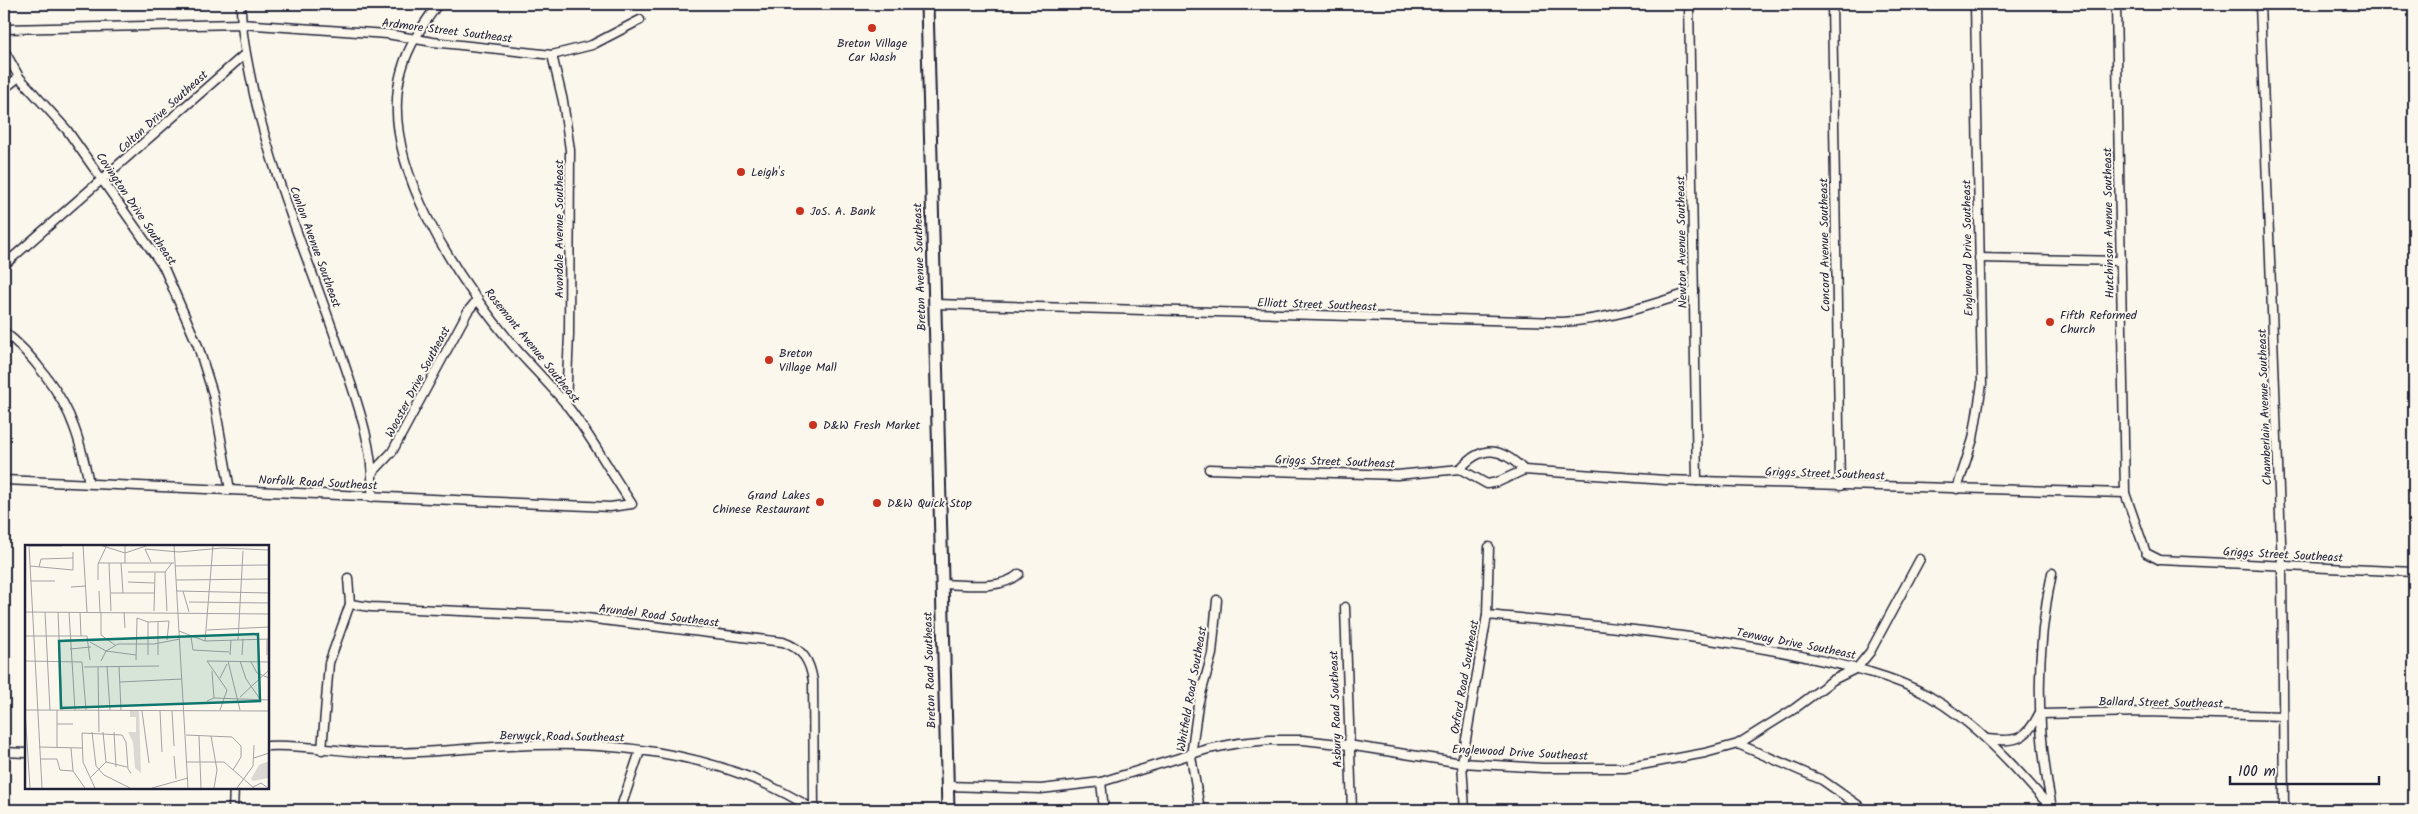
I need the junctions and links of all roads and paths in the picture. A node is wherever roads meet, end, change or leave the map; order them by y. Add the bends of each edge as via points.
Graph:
1 (241, 4) edge
2 (438, 4) edge
3 (927, 4) edge
4 (1689, 4) edge
5 (1832, 4) edge
6 (1975, 4) edge
7 (2116, 4) edge
8 (2260, 4) edge
9 (640, 20) dead end
10 (241, 24) junction
11 (4, 29) edge
12 (414, 39) junction
13 (4, 50) edge
14 (245, 54) junction
15 (552, 55) junction
16 (19, 77) junction
17 (4, 89) edge
18 (103, 180) junction
19 (1979, 258) junction
20 (2121, 261) junction
21 (4, 265) edge
22 (1694, 291) junction
23 (478, 299) junction
24 (935, 304) junction
25 (4, 332) edge
26 (566, 405) junction
27 (1209, 469) dead end
28 (1460, 469) junction
29 (1524, 470) junction
30 (374, 472) junction
31 (4, 480) edge
32 (1697, 481) junction
33 (89, 483) junction
34 (1840, 486) junction
35 (230, 490) junction
36 (1957, 490) junction
37 (2125, 493) junction
38 (372, 497) junction
39 (632, 504) joint
40 (940, 529) joint
41 (1489, 546) dead end
42 (2151, 557) joint
43 (1920, 559) dead end
44 (2282, 567) junction
45 (2414, 572) edge
46 (2052, 573) dead end
47 (1019, 574) dead end
48 (348, 578) dead end
49 (941, 584) junction
50 (1217, 600) dead end
51 (350, 604) junction
52 (1345, 607) dead end
53 (1487, 615) junction
54 (1858, 668) junction
55 (2039, 714) junction
56 (2283, 716) junction
57 (1987, 739) junction
58 (1738, 744) junction
59 (1348, 745) junction
60 (269, 746) edge
61 (322, 750) junction
62 (640, 751) junction
63 (4, 752) edge
64 (25, 753) edge
65 (1191, 756) junction
66 (1462, 763) junction
67 (1101, 782) junction
68 (948, 786) junction
69 (234, 789) edge
70 (2052, 809) edge
71 (233, 810) edge
72 (620, 810) edge
73 (814, 810) edge
74 (948, 810) edge
75 (1104, 810) edge
76 (1200, 810) edge
77 (1352, 810) edge
78 (1465, 810) edge
79 (1865, 810) edge
80 (2284, 810) edge

1 - 10 street, Conlon Avenue Southeast
2 - 12 street, Rosemont Avenue Southeast
3 - 24 main road, Breton Avenue Southeast
4 - 22 street, Newton Avenue Southeast
5 - 34 street, Concord Avenue Southeast
6 - 19 street, Englewood Drive Southeast
7 - 20 street, Hutchinson Avenue Southeast
8 - 44 street, Chamberlain Avenue Southeast
9 - 15 street, Ardmore Street Southeast via 592,45
10 - 11 street, Ardmore Street Southeast
10 - 12 street, Ardmore Street Southeast via 340,30
10 - 14 street, Conlon Avenue Southeast
12 - 15 street, Ardmore Street Southeast
12 - 23 street, Rosemont Avenue Southeast via 401,71 397,97 401,146 426,212
13 - 16 street, Covington Drive Southeast
14 - 18 street, Colton Drive Southeast
14 - 30 street, Conlon Avenue Southeast via 261,123 355,395
15 - 26 street, Avondale Avenue Southeast via 570,150
16 - 17 street
16 - 18 street, Covington Drive Southeast via 67,130
18 - 21 street, Colton Drive Southeast
18 - 35 street, Covington Drive Southeast via 164,268 190,328 213,394
19 - 20 street
19 - 36 street, Englewood Drive Southeast via 1982,384 1973,439
20 - 37 street, Hutchinson Avenue Southeast
22 - 24 street, Elliott Street Southeast via 1616,315 1562,322
22 - 32 street, Newton Avenue Southeast
23 - 26 street, Rosemont Avenue Southeast via 516,349
23 - 30 street, Wooster Drive Southeast via 468,311 392,452
24 - 40 main road, Breton Avenue Southeast
25 - 33 street via 33,359 74,425
26 - 39 street, Rosemont Avenue Southeast
27 - 28 street, Griggs Street Southeast via 1406,475
28 - 29 street, Griggs Street Southeast via 1487,484
28 - 29 street via 1479,454 1496,451
29 - 32 street, Griggs Street Southeast
30 - 38 street, Conlon Avenue Southeast
31 - 33 street, Norfolk Road Southeast
32 - 34 street, Griggs Street Southeast
33 - 35 street, Norfolk Road Southeast
34 - 36 street, Griggs Street Southeast
35 - 38 street, Norfolk Road Southeast
36 - 37 street, Griggs Street Southeast
37 - 42 street, Hutchinson Avenue Southeast via 2146,553
38 - 39 street, Norfolk Road Southeast via 610,507
40 - 49 main road, Breton Road Southeast
41 - 53 street, Oxford Road Southeast
42 - 44 street, Griggs Street Southeast
43 - 54 street, Englewood Drive Southeast via 1870,652
44 - 45 street, Griggs Street Southeast
44 - 56 street, Chamberlain Avenue Southeast
46 - 55 street via 2040,641
47 - 49 street via 998,584
48 - 51 street
49 - 68 main road, Breton Road Southeast
50 - 65 street, Whitfield Road Southeast via 1212,654 1198,705
51 - 61 street via 329,663
51 - 73 street, Arundel Road Southeast via 570,616 783,642 796,647 811,667 813,681
52 - 59 street, Asbury Road Southeast
53 - 54 street, Tenway Drive Southeast via 1698,637
53 - 66 street, Oxford Road Southeast
54 - 57 street, Tenway Drive Southeast via 1930,697
54 - 58 street, Englewood Drive Southeast via 1833,680
55 - 56 street, Ballard Street Southeast via 2146,712
55 - 57 street via 2025,736 2010,740
55 - 70 street
56 - 80 street, Chamberlain Avenue Southeast
57 - 70 street, Tenway Drive Southeast
58 - 66 street, Englewood Drive Southeast via 1625,768 1543,768
58 - 79 street via 1822,780
59 - 65 street, Englewood Drive Southeast via 1303,740 1254,741
59 - 66 street, Englewood Drive Southeast
59 - 77 street, Asbury Road Southeast
60 - 61 street, Berwyck Road Southeast
61 - 62 street, Berwyck Road Southeast via 387,753 510,745
62 - 72 street
62 - 73 street, Berwyck Road Southeast via 721,766 756,778
63 - 64 street
65 - 67 street, Englewood Drive Southeast
65 - 76 street, Whitfield Road Southeast
66 - 78 street, Oxford Road Southeast
67 - 68 street, Englewood Drive Southeast via 1041,789
67 - 75 street
68 - 74 main road, Breton Road Southeast
69 - 71 street

